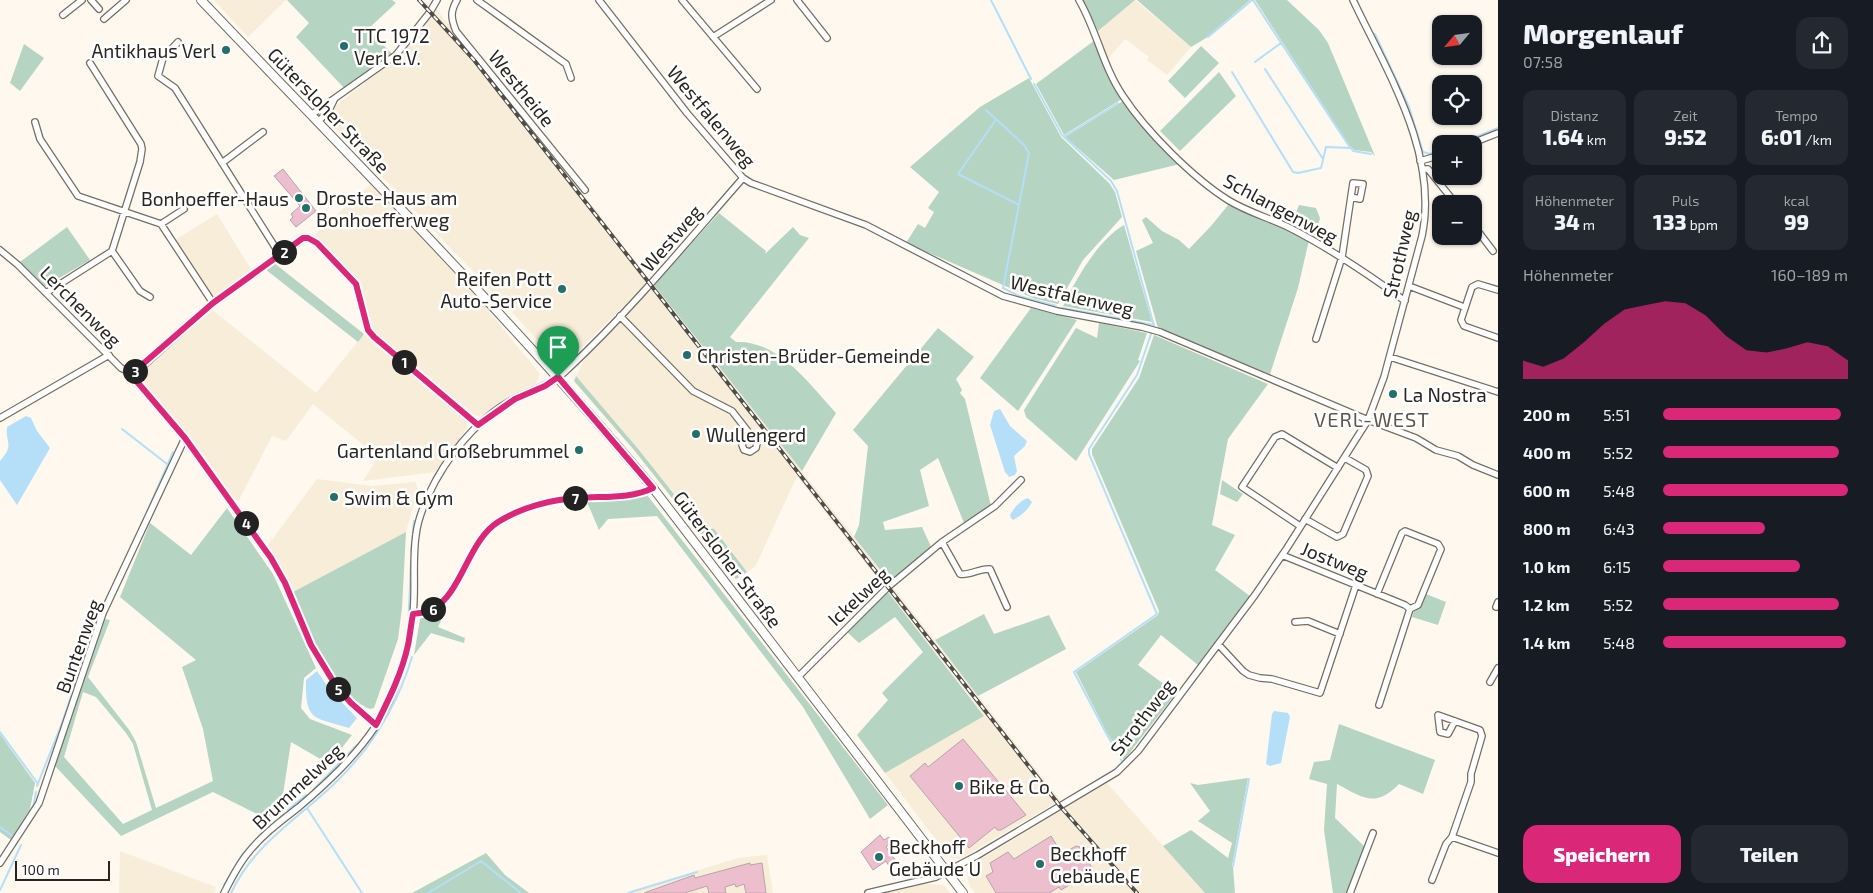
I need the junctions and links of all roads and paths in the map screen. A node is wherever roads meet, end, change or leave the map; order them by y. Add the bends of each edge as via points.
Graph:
1 (82, 0) edge
2 (91, 0) edge
3 (126, 0) edge
4 (201, 0) edge
5 (437, 0) edge
6 (457, 0) edge
7 (477, 0) edge
8 (599, 0) edge
9 (682, 0) edge
10 (771, 0) edge
11 (797, 0) edge
12 (1080, 0) edge
13 (1353, 0) edge
14 (99, 10) dead end
15 (63, 15) dead end
16 (104, 19) dead end
17 (713, 37) junction
18 (827, 38) dead end
19 (178, 42) dead end
20 (90, 63) dead end
21 (571, 78) dead end
22 (757, 89) dead end
23 (334, 100) junction
24 (311, 115) junction
25 (35, 122) dead end
26 (318, 122) junction
27 (263, 132) dead end
28 (1498, 133) edge
29 (1482, 139) edge
30 (1432, 158) edge
31 (1420, 161) junction
32 (222, 163) junction
33 (1422, 169) junction
34 (743, 178) junction
35 (585, 190) dead end
36 (1449, 195) edge
37 (1351, 197) dead end
38 (184, 209) dead end
39 (124, 212) junction
40 (161, 224) junction
41 (1482, 237) edge
42 (0, 250) edge
43 (112, 251) junction
44 (1493, 251) dead end
45 (280, 255) junction
46 (1342, 257) junction
47 (1409, 286) junction
48 (1498, 290) edge
49 (46, 293) junction
50 (150, 297) dead end
51 (1405, 301) junction
52 (213, 303) junction
53 (1464, 306) junction
54 (620, 316) junction
55 (1498, 338) edge
56 (1316, 339) dead end
57 (109, 355) junction
58 (1390, 356) junction
59 (134, 374) junction
60 (558, 377) junction
61 (1498, 392) edge
62 (0, 418) edge
63 (1368, 420) junction
64 (478, 425) junction
65 (747, 432) dead end
66 (185, 438) junction
67 (1345, 458) junction
68 (1338, 468) junction
69 (1498, 475) edge
70 (1021, 480) dead end
71 (653, 488) junction
72 (1305, 519) junction
73 (1300, 526) junction
74 (942, 542) junction
75 (1282, 555) junction
76 (1356, 585) junction
77 (1377, 594) junction
78 (1008, 606) dead end
79 (1410, 609) junction
80 (413, 614) junction
81 (1295, 622) dead end
82 (1340, 634) junction
83 (1218, 644) junction
84 (1498, 668) edge
85 (798, 677) junction
86 (1490, 682) dead end
87 (1379, 705) dead end
88 (1455, 722) dead end
89 (376, 725) junction
90 (1373, 833) dead end
91 (1452, 837) junction
92 (1498, 852) edge
93 (0, 863) edge
94 (946, 872) junction
95 (1432, 880) dead end
96 (224, 893) edge
97 (868, 893) edge
98 (963, 893) edge
99 (1350, 893) edge

1 - 15 street
2 - 14 street
3 - 16 street
4 - 24 main road, Gütersloher Straße
5 - 23 street via 396,55
6 - 35 street, Westheide via 451,17 456,31
7 - 21 street via 566,64
8 - 34 street, Westfalenweg via 687,113
9 - 17 street
10 - 17 street
11 - 18 street
12 - 46 street, Schlangenweg via 1119,89 1173,154 1229,201
13 - 31 street, Strothweg via 1405,110
17 - 22 street
19 - 32 street via 163,58 158,76 175,88
20 - 39 street via 141,144 140,162
23 - 24 street
23 - 26 street
24 - 26 main road, Gütersloher Straße
25 - 39 street via 40,139 78,196
26 - 60 main road, Gütersloher Straße
27 - 32 street
28 - 29 street
30 - 31 street
31 - 33 street, Strothweg
32 - 45 street
33 - 36 street via 1428,169
33 - 47 street, Strothweg via 1426,216
34 - 54 street, Westweg
34 - 63 street, Westfalenweg via 866,225 1003,296 1048,309 1160,332
37 - 46 street
38 - 40 street
39 - 40 street
39 - 43 street
40 - 52 street
41 - 44 street
42 - 49 street, Lerchenweg
43 - 49 street
43 - 50 street via 140,291
45 - 52 street
45 - 64 street via 303,238 317,243 356,284 368,330 374,337
46 - 51 street, Schlangenweg
46 - 56 street
47 - 51 street, Strothweg
47 - 53 street
48 - 53 street via 1478,284 1472,287
49 - 57 street, Lerchenweg
51 - 58 street, Strothweg
52 - 59 street
53 - 55 street via 1461,320 1464,326
54 - 60 street, Westweg
54 - 65 street via 693,391 732,411
57 - 59 street, Lerchenweg via 121,368
57 - 62 street
58 - 61 street
58 - 63 street, Strothweg
59 - 66 street, Lerchenweg via 134,380
60 - 64 street, Brummelweg via 515,399
60 - 71 main road, Gütersloher Straße
63 - 67 street, Strothweg
63 - 69 street, Westfalenweg
64 - 80 street, Brummelweg via 448,462 426,500 416,533
66 - 89 street, Lerchenweg via 275,564 311,645 330,678
66 - 93 street, Buntenweg via 104,613 40,803
67 - 68 street, Strothweg
67 - 72 street via 1366,470 1368,476 1343,534 1337,537
68 - 72 street, Strothweg
68 - 73 street via 1282,434 1275,438 1242,487
70 - 74 street, Ickelweg via 995,506
71 - 80 street via 641,494 576,498 534,506 498,522 486,533 443,601 430,611
71 - 85 main road, Gütersloher Straße
72 - 73 street, Strothweg
73 - 75 street, Strothweg
74 - 78 street via 960,574 990,569
74 - 85 street, Ickelweg via 888,587
75 - 76 street, Jostweg
75 - 83 street, Strothweg
76 - 77 street, Jostweg
76 - 82 street
77 - 79 street, Jostweg
77 - 79 street, Jostweg via 1405,531 1438,544 1441,549 1418,605
79 - 87 street, Jostweg
80 - 89 street, Brummelweg via 399,675
81 - 82 street via 1308,621
82 - 83 street via 1320,693 1249,675
83 - 94 street, Strothweg via 1138,751 1117,772
84 - 86 street
85 - 94 main road, Gütersloher Straße
88 - 91 street via 1480,730 1482,736 1471,782
89 - 96 street, Brummelweg via 337,774 263,836 248,853
90 - 99 street
91 - 92 street
91 - 95 street
94 - 97 street, Strothweg
94 - 98 main road, Gütersloher Straße

